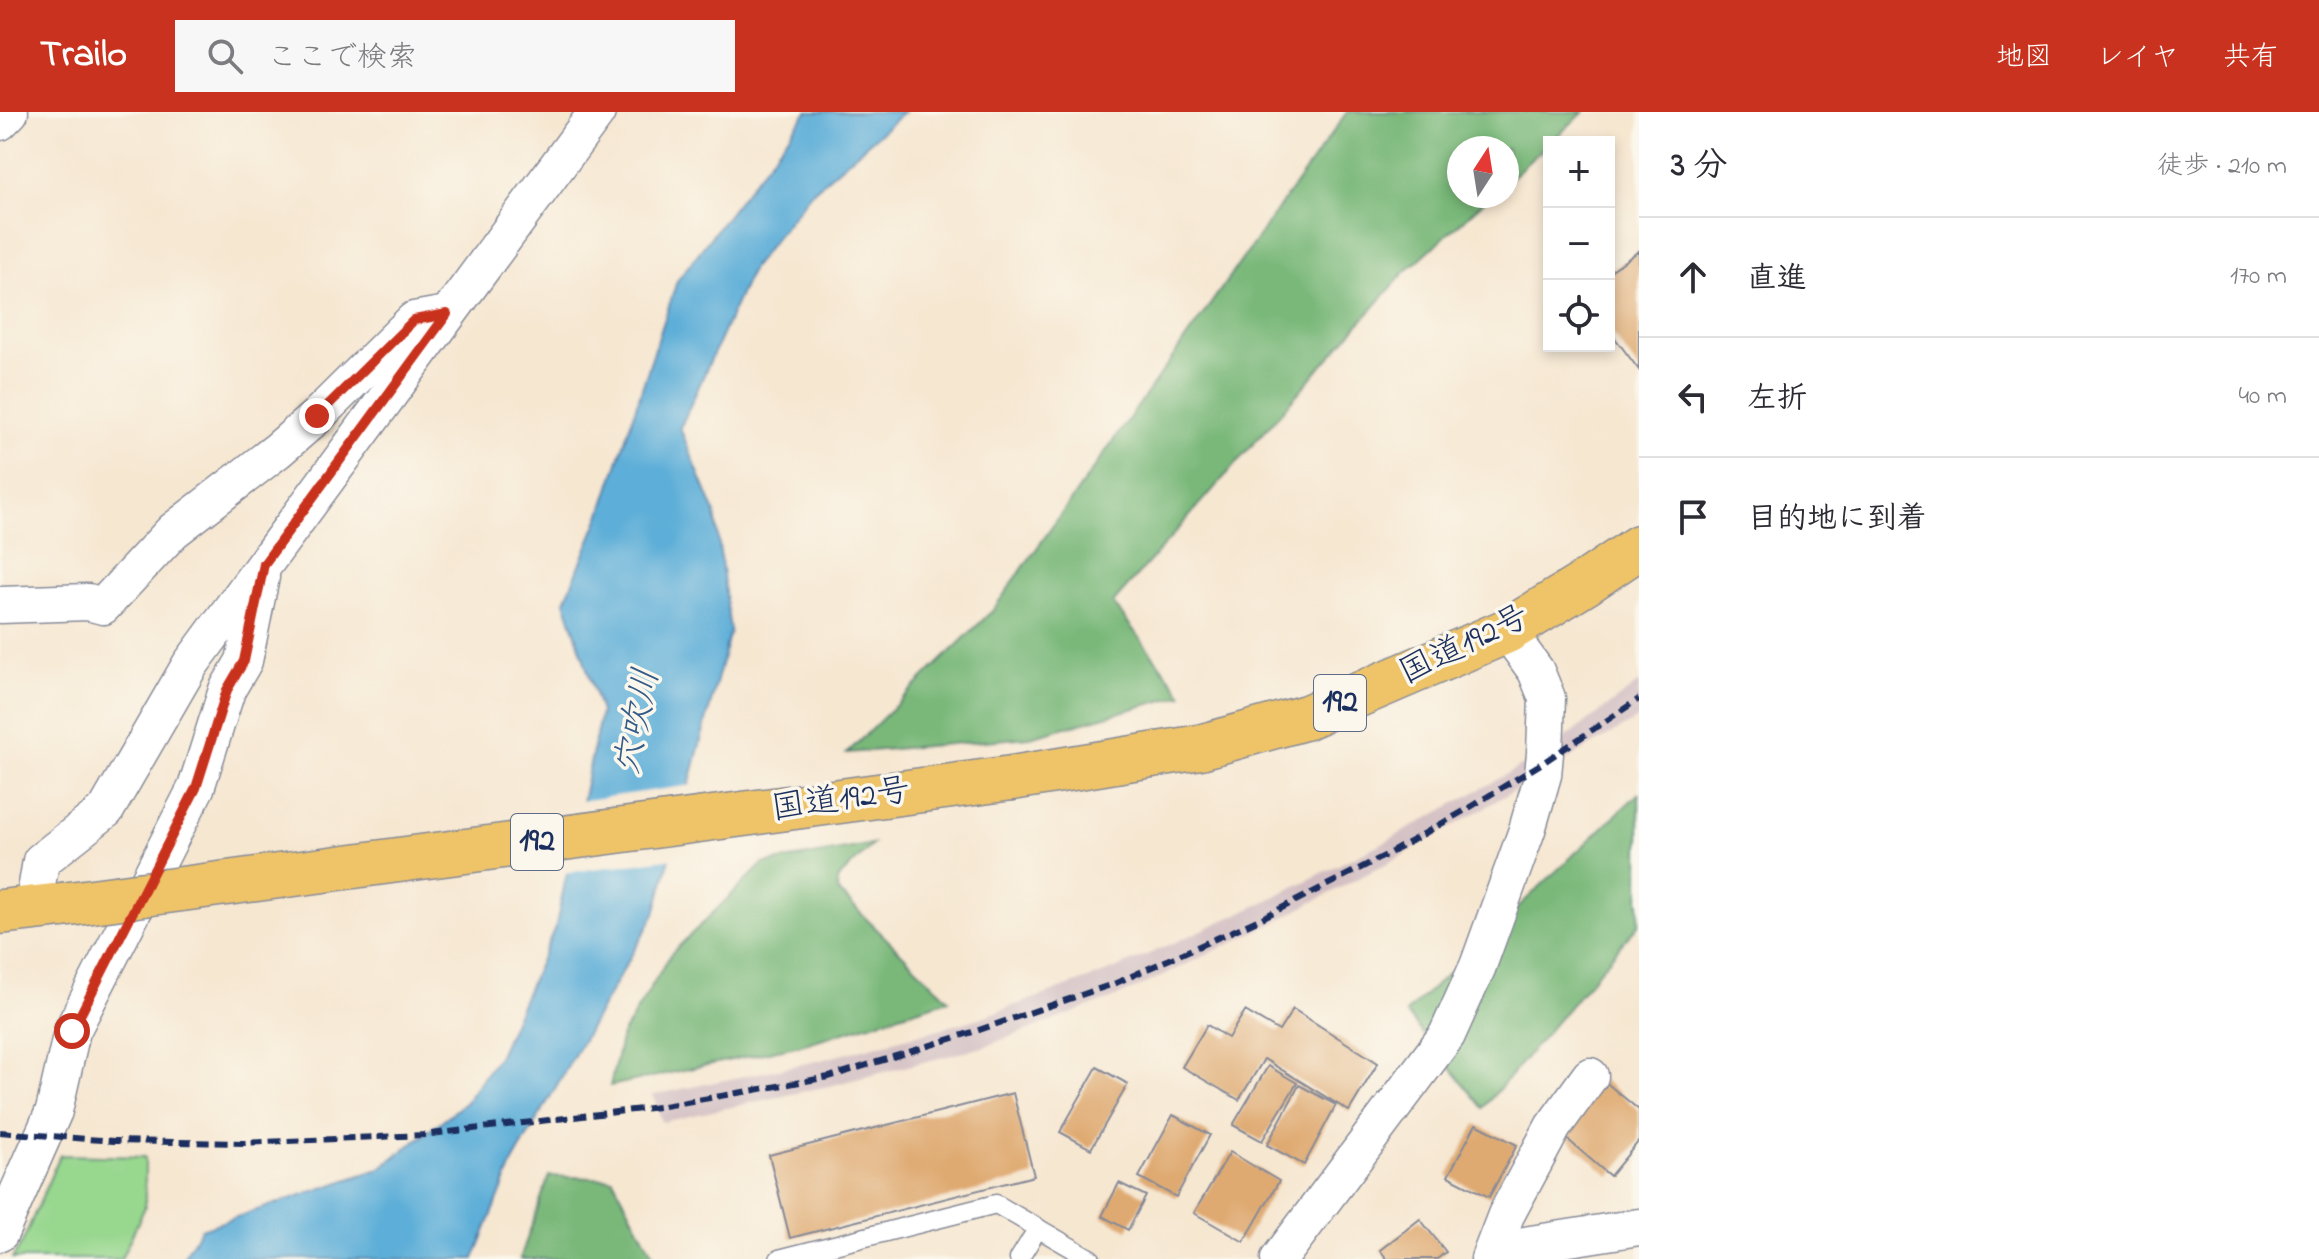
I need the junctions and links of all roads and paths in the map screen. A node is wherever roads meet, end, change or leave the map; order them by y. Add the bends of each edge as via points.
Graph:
1 (10, 112) edge
2 (597, 112) edge
3 (0, 122) edge
4 (447, 314) junction
5 (1639, 547) edge
6 (264, 564) junction
7 (0, 605) edge
8 (1507, 631) junction
9 (32, 909) edge
10 (1590, 1076) dead end
11 (1639, 1227) edge
12 (1038, 1228) junction
13 (0, 1233) edge
14 (1503, 1256) edge
15 (779, 1259) edge
16 (1019, 1259) edge
17 (1091, 1259) edge
18 (1279, 1259) edge

1 - 3 street
2 - 4 street
4 - 6 street
4 - 7 street via 414,320 317,416 173,531 103,606
5 - 8 highway, 国道192号 / 192
6 - 9 street via 190,665 106,810 41,861
6 - 13 street via 244,661 227,690 196,788 72,1031 54,1111
8 - 9 highway, 国道192号 / 192, bridge via 1307,717 1200,747 1012,778
8 - 18 street via 1536,671 1547,698 1545,753 1527,830 1489,936 1447,1035
10 - 14 street via 1553,1127 1506,1215
11 - 14 street
12 - 15 lane via 996,1204
12 - 16 lane
12 - 17 lane

